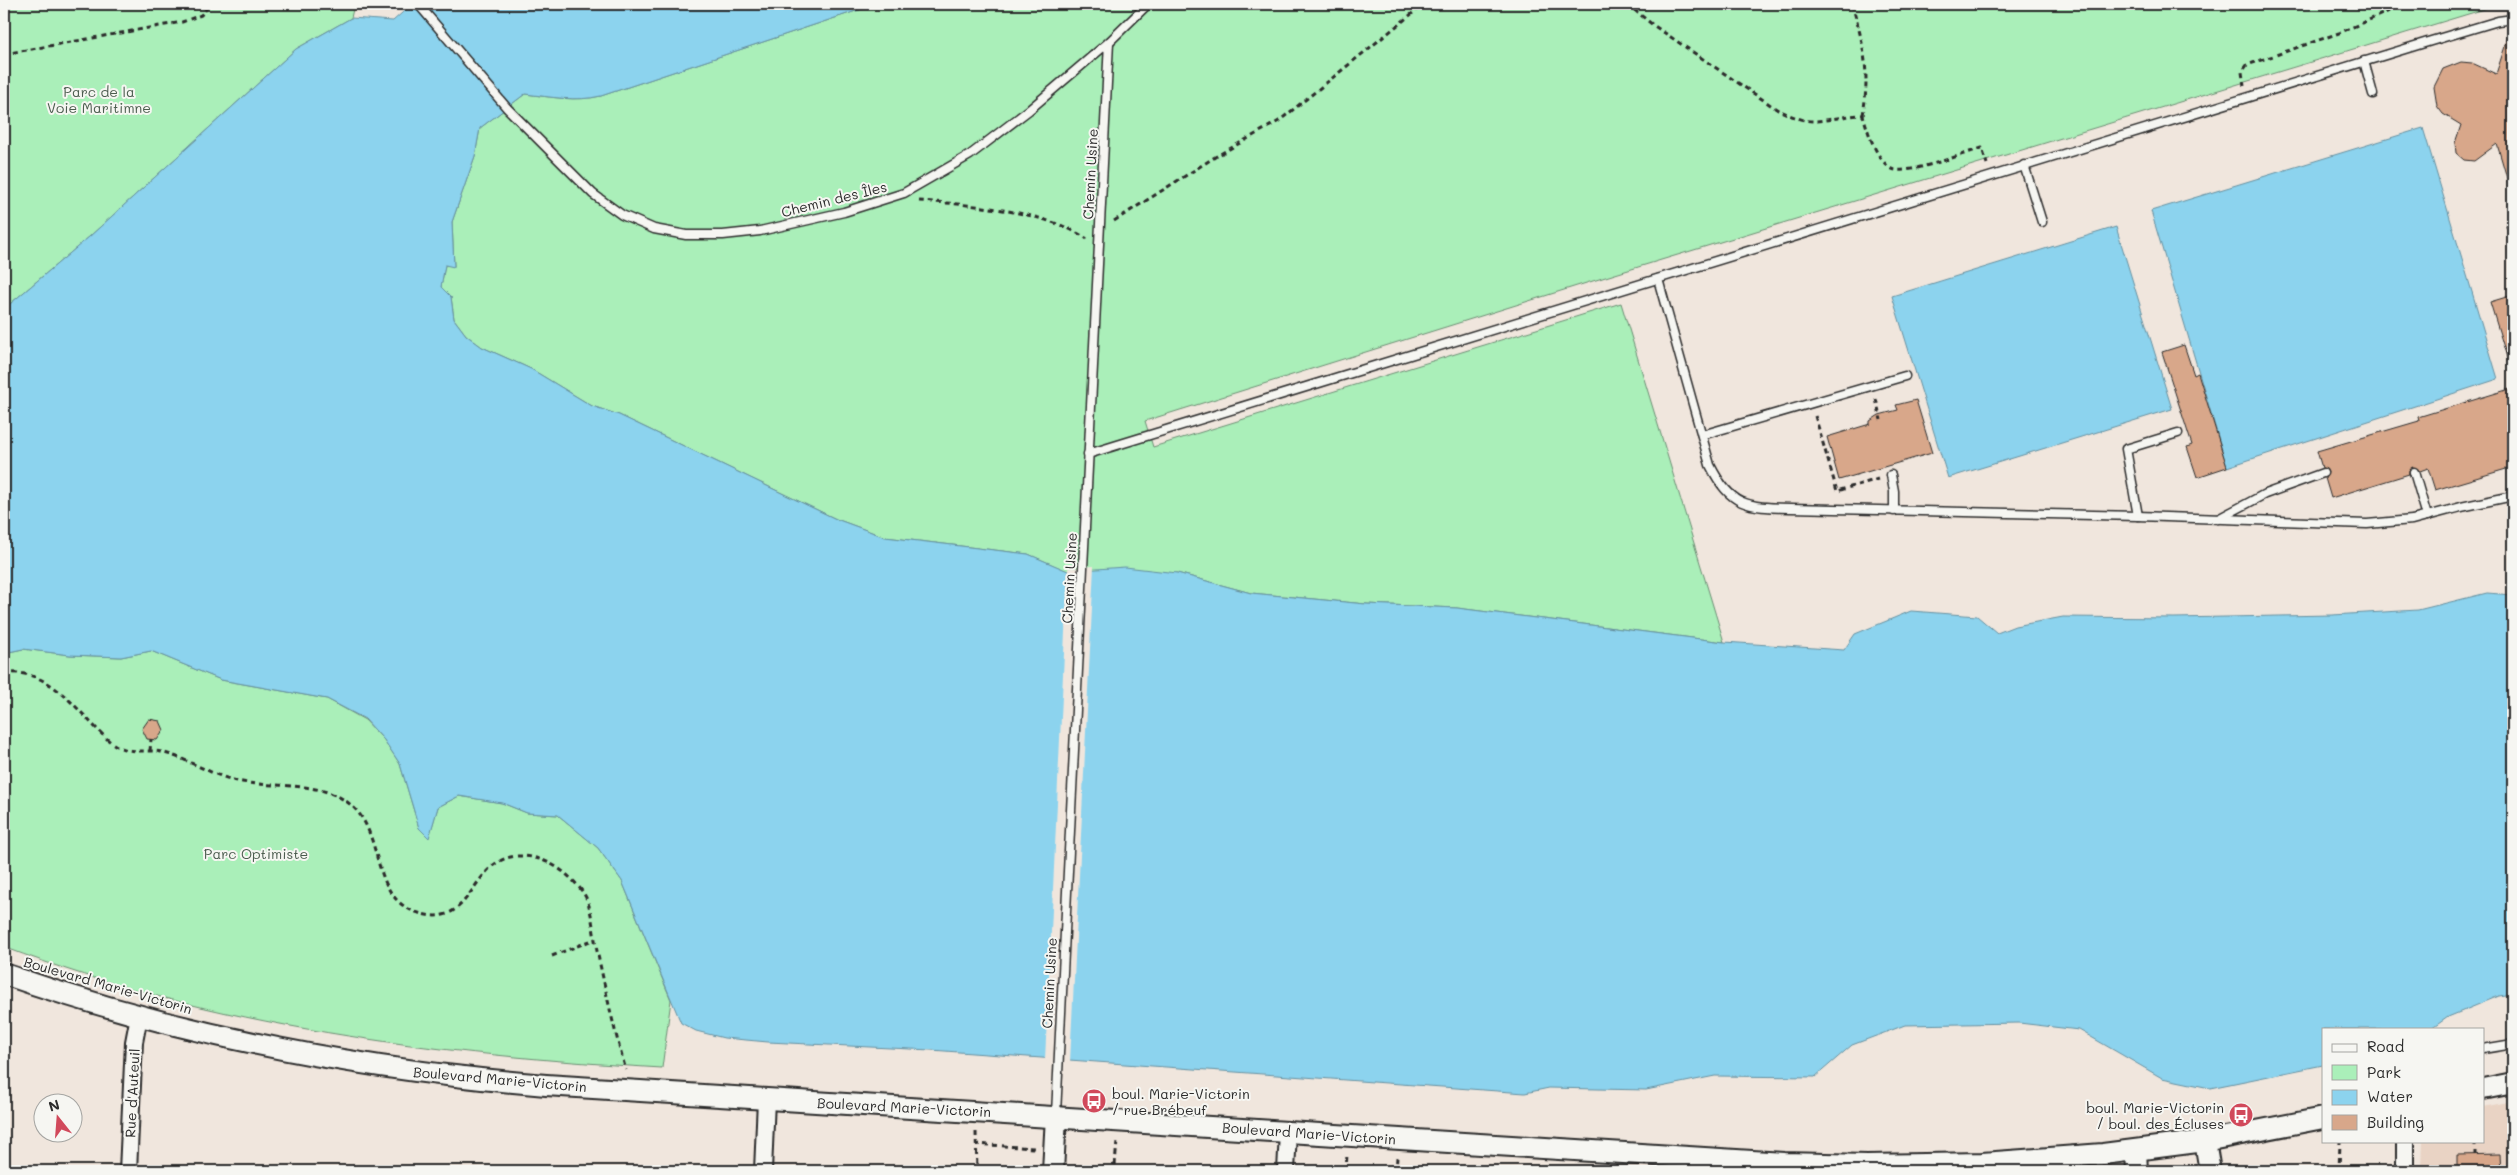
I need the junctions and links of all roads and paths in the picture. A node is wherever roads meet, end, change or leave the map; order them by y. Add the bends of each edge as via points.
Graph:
1 (210, 4) edge
2 (418, 4) edge
3 (1148, 4) edge
4 (1424, 4) edge
5 (1627, 4) edge
6 (1852, 4) edge
7 (2405, 4) edge
8 (2513, 19) edge
9 (1109, 42) junction
10 (4, 54) edge
11 (2364, 61) junction
12 (2374, 94) dead end
13 (2247, 97) junction
14 (1864, 115) junction
15 (2024, 164) junction
16 (1991, 175) junction
17 (2513, 178) edge
18 (2513, 188) edge
19 (912, 201) dead end
20 (2042, 222) dead end
21 (1100, 231) junction
22 (1098, 249) junction
23 (1658, 279) junction
24 (1904, 376) dead end
25 (1876, 398) dead end
26 (1881, 420) dead end
27 (1816, 421) dead end
28 (2178, 433) dead end
29 (1702, 435) junction
30 (1088, 454) junction
31 (2414, 472) dead end
32 (2323, 473) dead end
33 (1891, 475) joint
34 (2513, 496) edge
35 (1894, 511) junction
36 (2138, 516) junction
37 (2427, 516) junction
38 (2217, 519) junction
39 (4, 673) edge
40 (151, 739) dead end
41 (150, 751) junction
42 (595, 939) junction
43 (552, 956) dead end
44 (4, 974) edge
45 (139, 1016) junction
46 (2513, 1044) edge
47 (2484, 1049) edge
48 (626, 1071) dead end
49 (2513, 1084) edge
50 (2484, 1089) edge
51 (766, 1099) junction
52 (1056, 1116) junction
53 (2322, 1118) edge
54 (976, 1127) dead end
55 (1288, 1132) junction
56 (1117, 1136) dead end
57 (2205, 1141) junction
58 (2340, 1142) edge
59 (2405, 1142) edge
60 (2475, 1142) edge
61 (975, 1144) junction
62 (1035, 1148) dead end
63 (1347, 1150) dead end
64 (2136, 1151) junction
65 (1397, 1153) dead end
66 (2475, 1155) dead end
67 (1115, 1165) dead end
68 (128, 1171) edge
69 (763, 1171) edge
70 (977, 1171) edge
71 (1053, 1171) edge
72 (1286, 1171) edge
73 (1346, 1171) edge
74 (1396, 1171) edge
75 (2136, 1171) edge
76 (2210, 1171) edge
77 (2339, 1171) edge
78 (2404, 1171) edge

1 - 10 path via 201,15 182,22
2 - 9 lane, Chemin des Îles via 507,108 593,194 622,215 654,229 686,235 760,230 844,212 904,193 970,154 1029,110
3 - 9 lane, Chemin des Îles
4 - 21 path via 1279,121
5 - 14 path via 1778,110 1799,119 1815,121
6 - 14 path via 1866,52 1868,88
7 - 13 path via 2339,33 2247,65 2242,72
8 - 11 lane
9 - 21 lane, Chemin Usine
11 - 12 lane
11 - 13 lane
13 - 15 lane
14 - 16 path via 1881,157 1892,168 1899,171 1915,168 1982,148
15 - 16 lane
15 - 20 lane
16 - 23 lane
17 - 18 path via 2510,178
19 - 22 path via 1046,219 1070,228
21 - 22 lane, Chemin Usine
22 - 30 lane, Chemin Usine
23 - 29 lane
23 - 30 lane
24 - 29 lane
25 - 26 path
27 - 33 path via 1837,491
28 - 36 lane via 2126,449
29 - 35 lane via 1710,465 1720,485 1743,504 1772,508
30 - 52 lane, Chemin Usine
31 - 37 lane
32 - 38 lane via 2265,494
33 - 35 lane
34 - 37 lane
35 - 36 lane
36 - 38 lane
37 - 38 lane via 2390,524
39 - 41 path via 24,673 41,678 57,688 117,746 129,751
40 - 41 path
41 - 42 path via 164,753 233,780 317,789 340,798 366,822 387,885 393,896 413,911 438,915 449,912 462,904 496,863 519,857 541,858 564,872 584,894
42 - 43 path
42 - 48 path
44 - 45 street, Boulevard Marie-Victorin
45 - 51 street, Boulevard Marie-Victorin via 304,1054 423,1073 546,1085
45 - 68 street, Rue d'Auteuil via 135,1035
46 - 47 lane
49 - 50 street
51 - 52 street, Boulevard Marie-Victorin
51 - 69 street
52 - 55 street, Boulevard Marie-Victorin
52 - 71 street
53 - 57 street, Boulevard Marie-Victorin
54 - 61 path
55 - 64 street, Boulevard Marie-Victorin via 1867,1166 2008,1162
55 - 72 street
56 - 67 path
57 - 64 street, Boulevard Marie-Victorin
57 - 76 street
58 - 77 path
59 - 78 street
60 - 66 path
61 - 62 path
61 - 70 path
63 - 73 path
64 - 75 street
65 - 74 path

